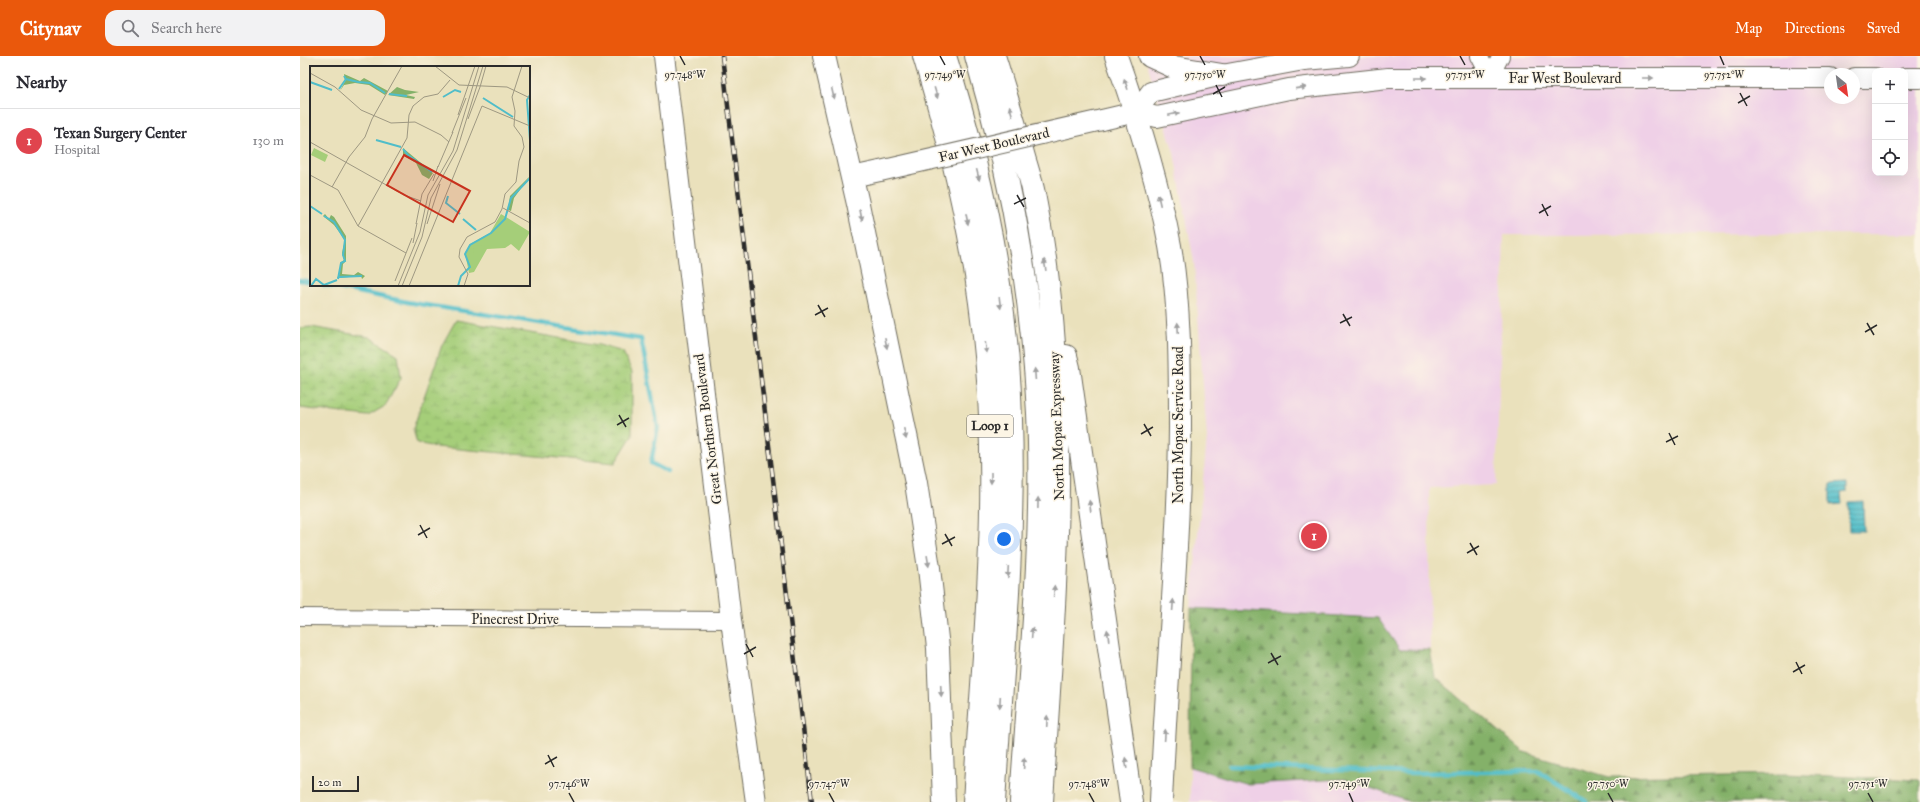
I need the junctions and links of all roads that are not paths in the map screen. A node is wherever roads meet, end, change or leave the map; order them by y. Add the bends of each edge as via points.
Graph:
1 (664, 56) edge
2 (824, 56) edge
3 (924, 56) edge
4 (945, 56) edge
5 (976, 56) edge
6 (994, 56) edge
7 (1116, 56) edge
8 (1150, 56) edge
9 (1349, 56) edge
10 (1479, 56) edge
11 (1501, 56) edge
12 (1222, 75) junction
13 (1490, 77) junction
14 (1824, 78) edge
15 (1860, 78) edge
16 (1872, 78) edge
17 (1908, 78) edge
18 (1920, 78) edge
19 (1136, 112) junction
20 (852, 177) junction
21 (1051, 303) junction
22 (300, 617) edge
23 (731, 620) junction
24 (756, 802) edge
25 (944, 802) edge
26 (974, 802) edge
27 (994, 802) edge
28 (1022, 802) edge
29 (1042, 802) edge
30 (1131, 802) edge
31 (1161, 802) edge

1 - 23 street, Great Northern Boulevard
2 -> 20 main road
3 -> 26 main road, Loop 1 via 961,193 976,266 987,356 991,515
4 -> 27 main road via 982,190 1006,342 1011,418 1011,524
28 -> 5 main road via 1038,522 1038,413 1032,337 1021,253 1008,182
21 -> 6 main road, North Mopac Expressway via 1034,193
19 -> 7 main road, North Mopac Service Road
8 - 12 main road via 1174,67
9 - 12 street via 1304,60
10 - 13 street
11 - 13 street
12 - 19 street via 1151,92
13 -> 14 street, Far West Boulevard
19 -> 13 street, Far West Boulevard via 1157,117 1289,89 1388,78
15 - 16 street
17 - 18 street
19 - 20 street, Far West Boulevard, bridge
31 -> 19 main road, North Mopac Service Road via 1180,459 1180,381 1170,246 1147,147
20 -> 25 main road via 916,483 929,568 938,648
29 -> 21 main road, North Mopac Expressway via 1059,524 1056,358
30 -> 21 main road via 1070,368
22 - 23 street, Pinecrest Drive
23 - 24 street, Great Northern Boulevard

